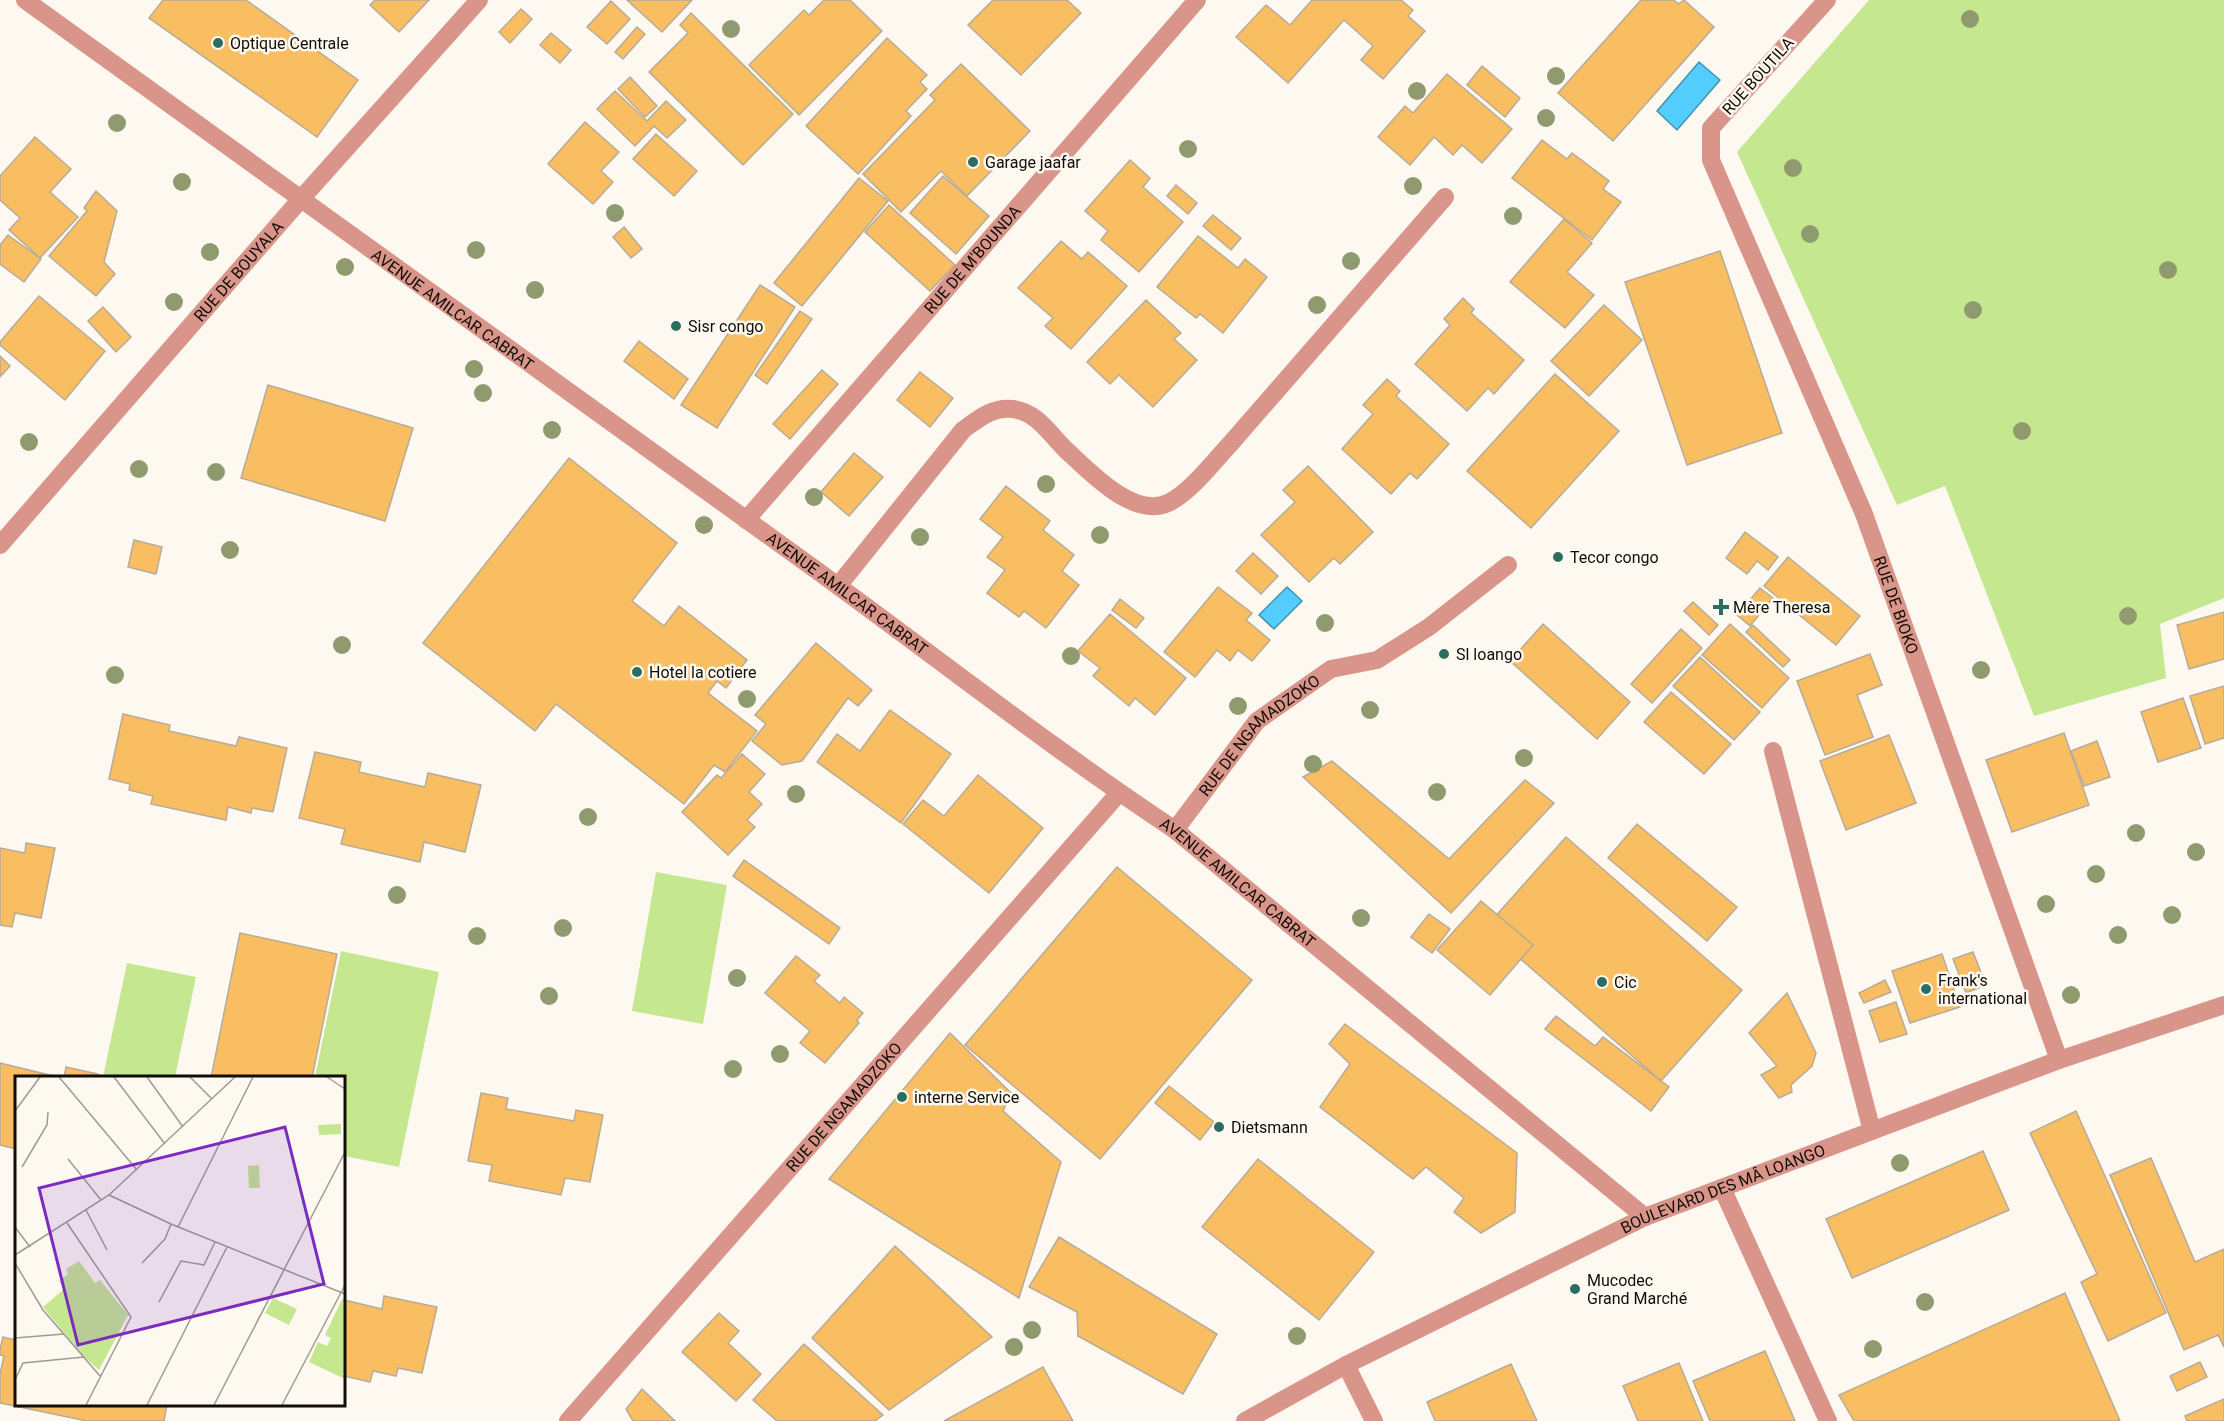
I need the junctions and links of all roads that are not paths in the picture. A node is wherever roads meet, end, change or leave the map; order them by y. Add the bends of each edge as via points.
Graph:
1 (25, 0) edge
2 (479, 0) edge
3 (1197, 0) edge
4 (1827, 0) edge
5 (1711, 160) joint
6 (1444, 197) dead end
7 (300, 200) junction
8 (746, 520) junction
9 (0, 545) edge
10 (1508, 565) dead end
11 (838, 586) junction
12 (1773, 751) dead end
13 (1119, 793) junction
14 (1174, 830) junction
15 (2224, 1005) edge
16 (2059, 1060) junction
17 (1872, 1131) junction
18 (1722, 1188) junction
19 (1645, 1217) junction
20 (1346, 1365) junction
21 (568, 1421) edge
22 (1245, 1421) edge
23 (1374, 1421) edge
24 (1828, 1421) edge

1 - 7 street, AVENUE AMILCAR CABRAT
2 - 7 street, RUE DE BOUYALA
3 - 8 street, RUE DE M'BOUNDA
4 - 5 street, RUE BOUTILA via 1711,128
5 - 16 street, RUE DE BIOKO via 1864,514
6 - 11 street via 1224,451 1195,482 1169,502 1150,507 1113,491 1034,416 1012,409 987,412 963,430
7 - 8 street, AVENUE AMILCAR CABRAT
7 - 9 street, RUE DE BOUYALA
8 - 11 street, AVENUE AMILCAR CABRAT
10 - 14 street, RUE DE NGAMADZOKO via 1429,627 1377,660 1331,669 1257,721
11 - 13 street, AVENUE AMILCAR CABRAT
12 - 17 street
13 - 14 street, AVENUE AMILCAR CABRAT
13 - 21 street, RUE DE NGAMADZOKO
14 - 19 street, AVENUE AMILCAR CABRAT
15 - 16 street, BOULEVARD DES MÂ LOANGO
16 - 17 street, BOULEVARD DES MÂ LOANGO
17 - 18 street, BOULEVARD DES MÂ LOANGO
18 - 19 street, BOULEVARD DES MÂ LOANGO
18 - 24 street
19 - 20 street, BOULEVARD DES MÂ LOANGO
20 - 22 street, BOULEVARD DES MÂ LOANGO
20 - 23 street

